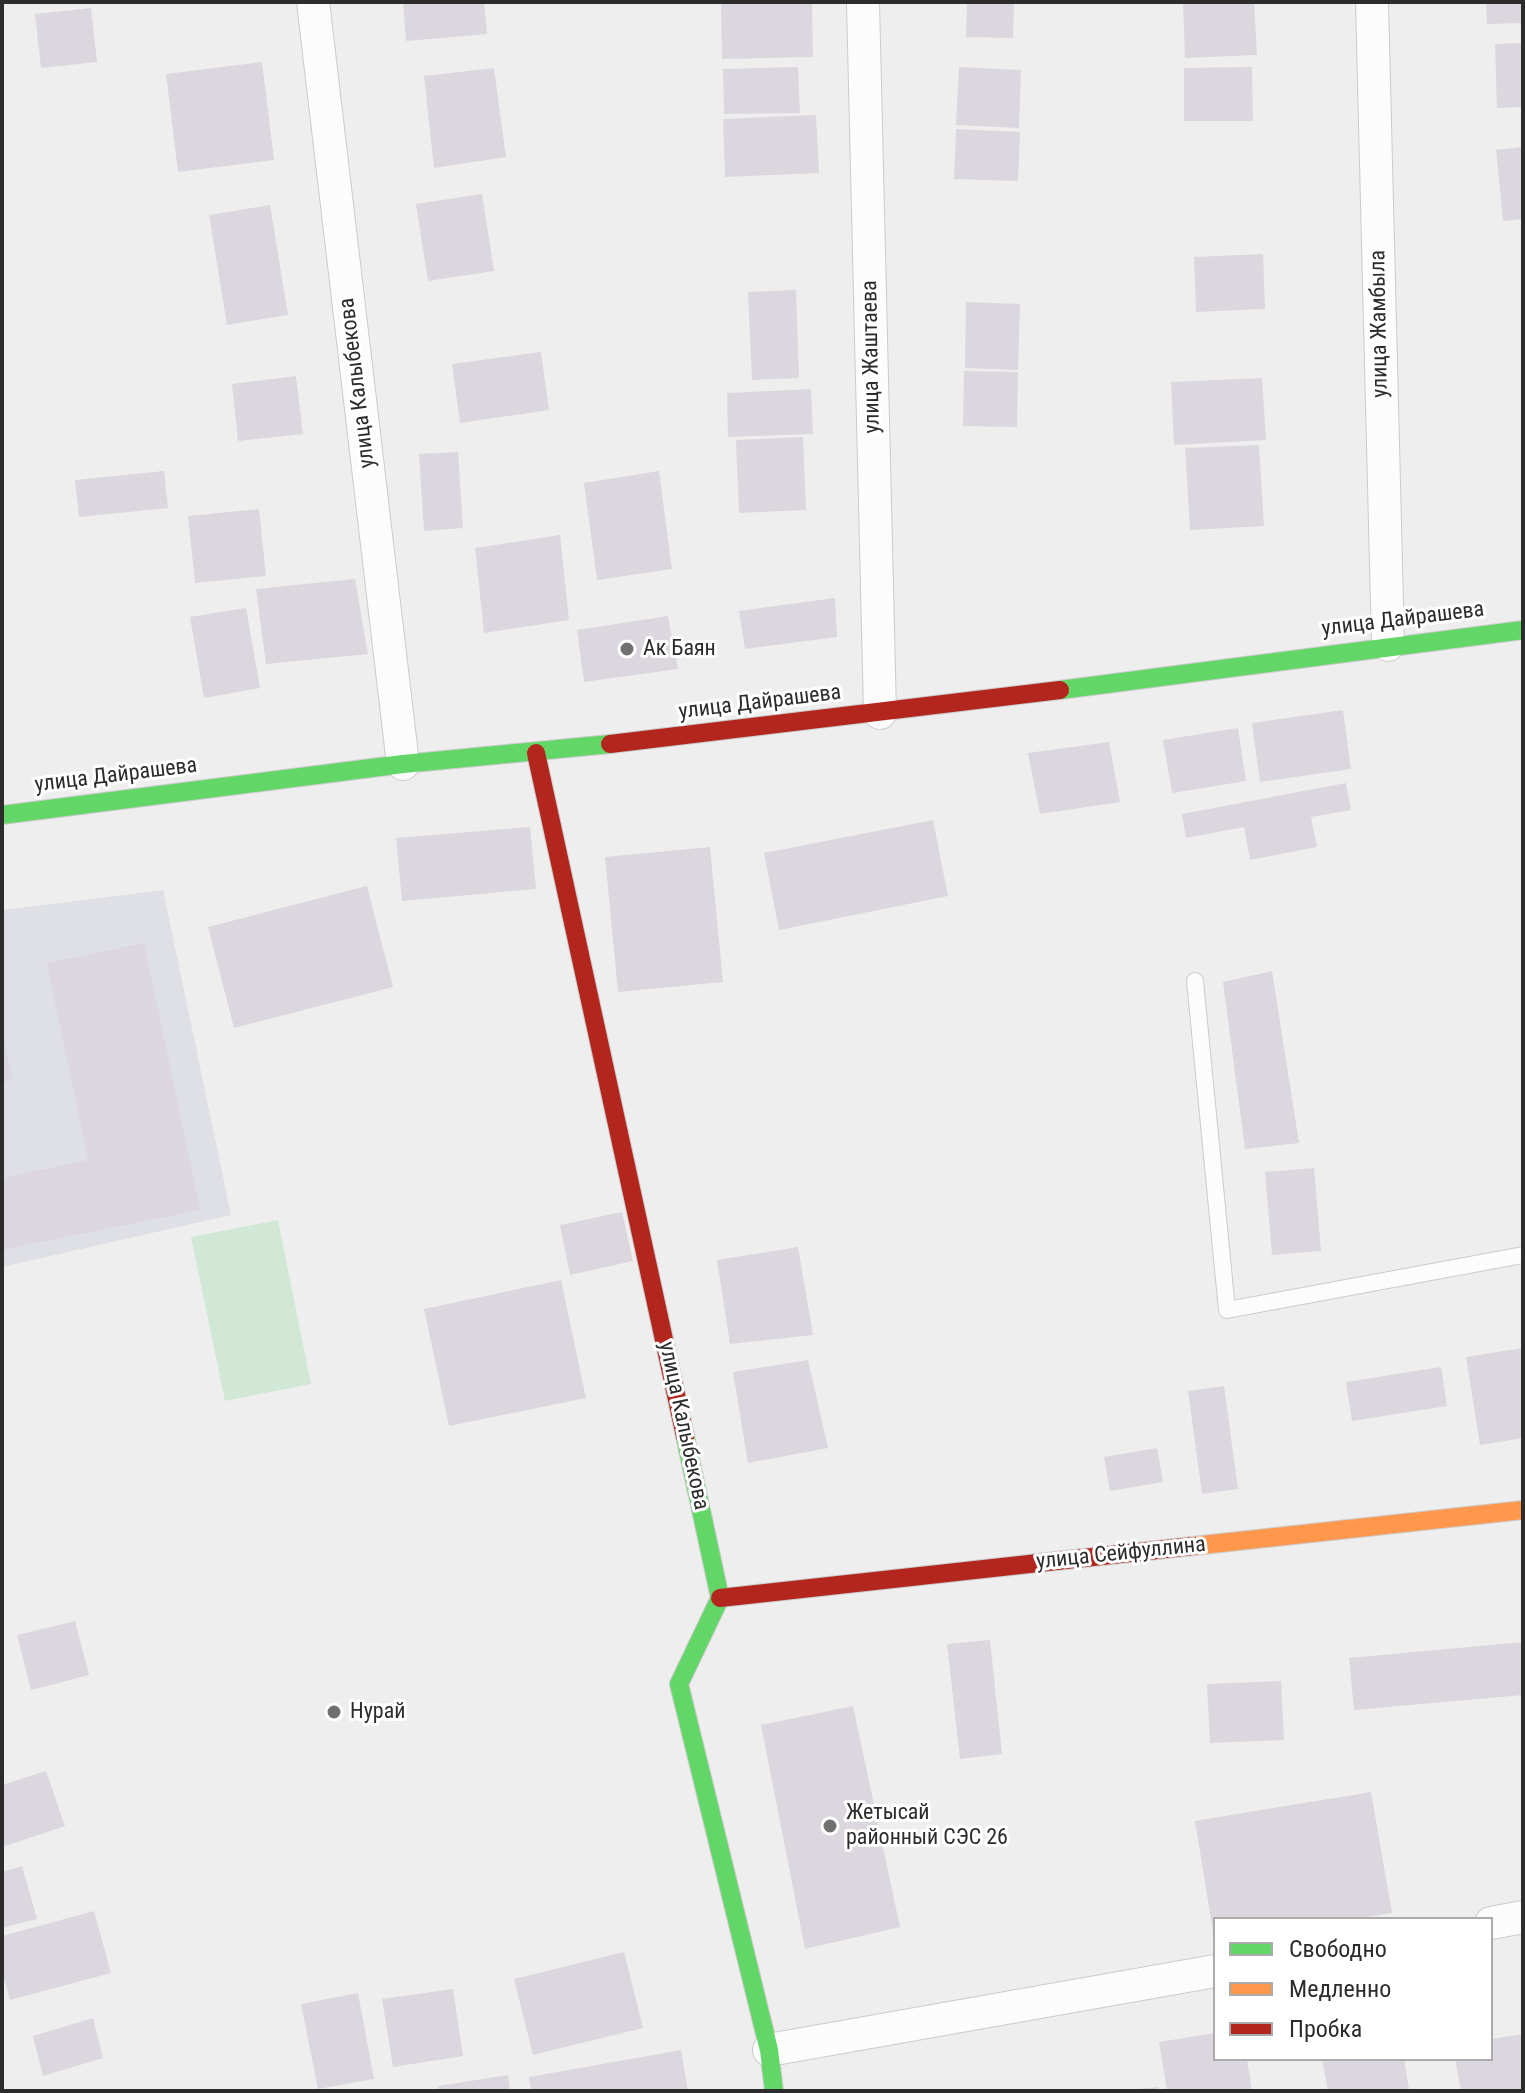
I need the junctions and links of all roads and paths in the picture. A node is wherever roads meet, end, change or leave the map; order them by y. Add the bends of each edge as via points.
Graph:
1 (313, 2) edge
2 (863, 2) edge
3 (1372, 2) edge
4 (1523, 630) edge
5 (1388, 645) junction
6 (880, 713) junction
7 (536, 753) junction
8 (403, 764) junction
9 (2, 815) edge
10 (1195, 981) dead end
11 (1523, 1255) edge
12 (1523, 1510) edge
13 (720, 1598) junction
14 (1523, 1917) edge
15 (1493, 1923) edge
16 (1213, 1971) edge
17 (769, 2050) junction
18 (774, 2091) edge

1 - 8 street, улица Калыбекова
2 - 6 street, улица Жаштаева
3 - 5 street, улица Жамбыла
4 - 5 street, улица Дайрашева
5 - 6 street, улица Дайрашева
6 - 7 street, улица Дайрашева
7 - 8 street, улица Дайрашева
7 - 13 street, улица Калыбекова
8 - 9 street, улица Дайрашева
10 - 11 lane via 1227,1310
12 - 13 street, улица Сейфуллина
13 - 17 street via 679,1684
14 - 15 street
16 - 17 street
17 - 18 street

